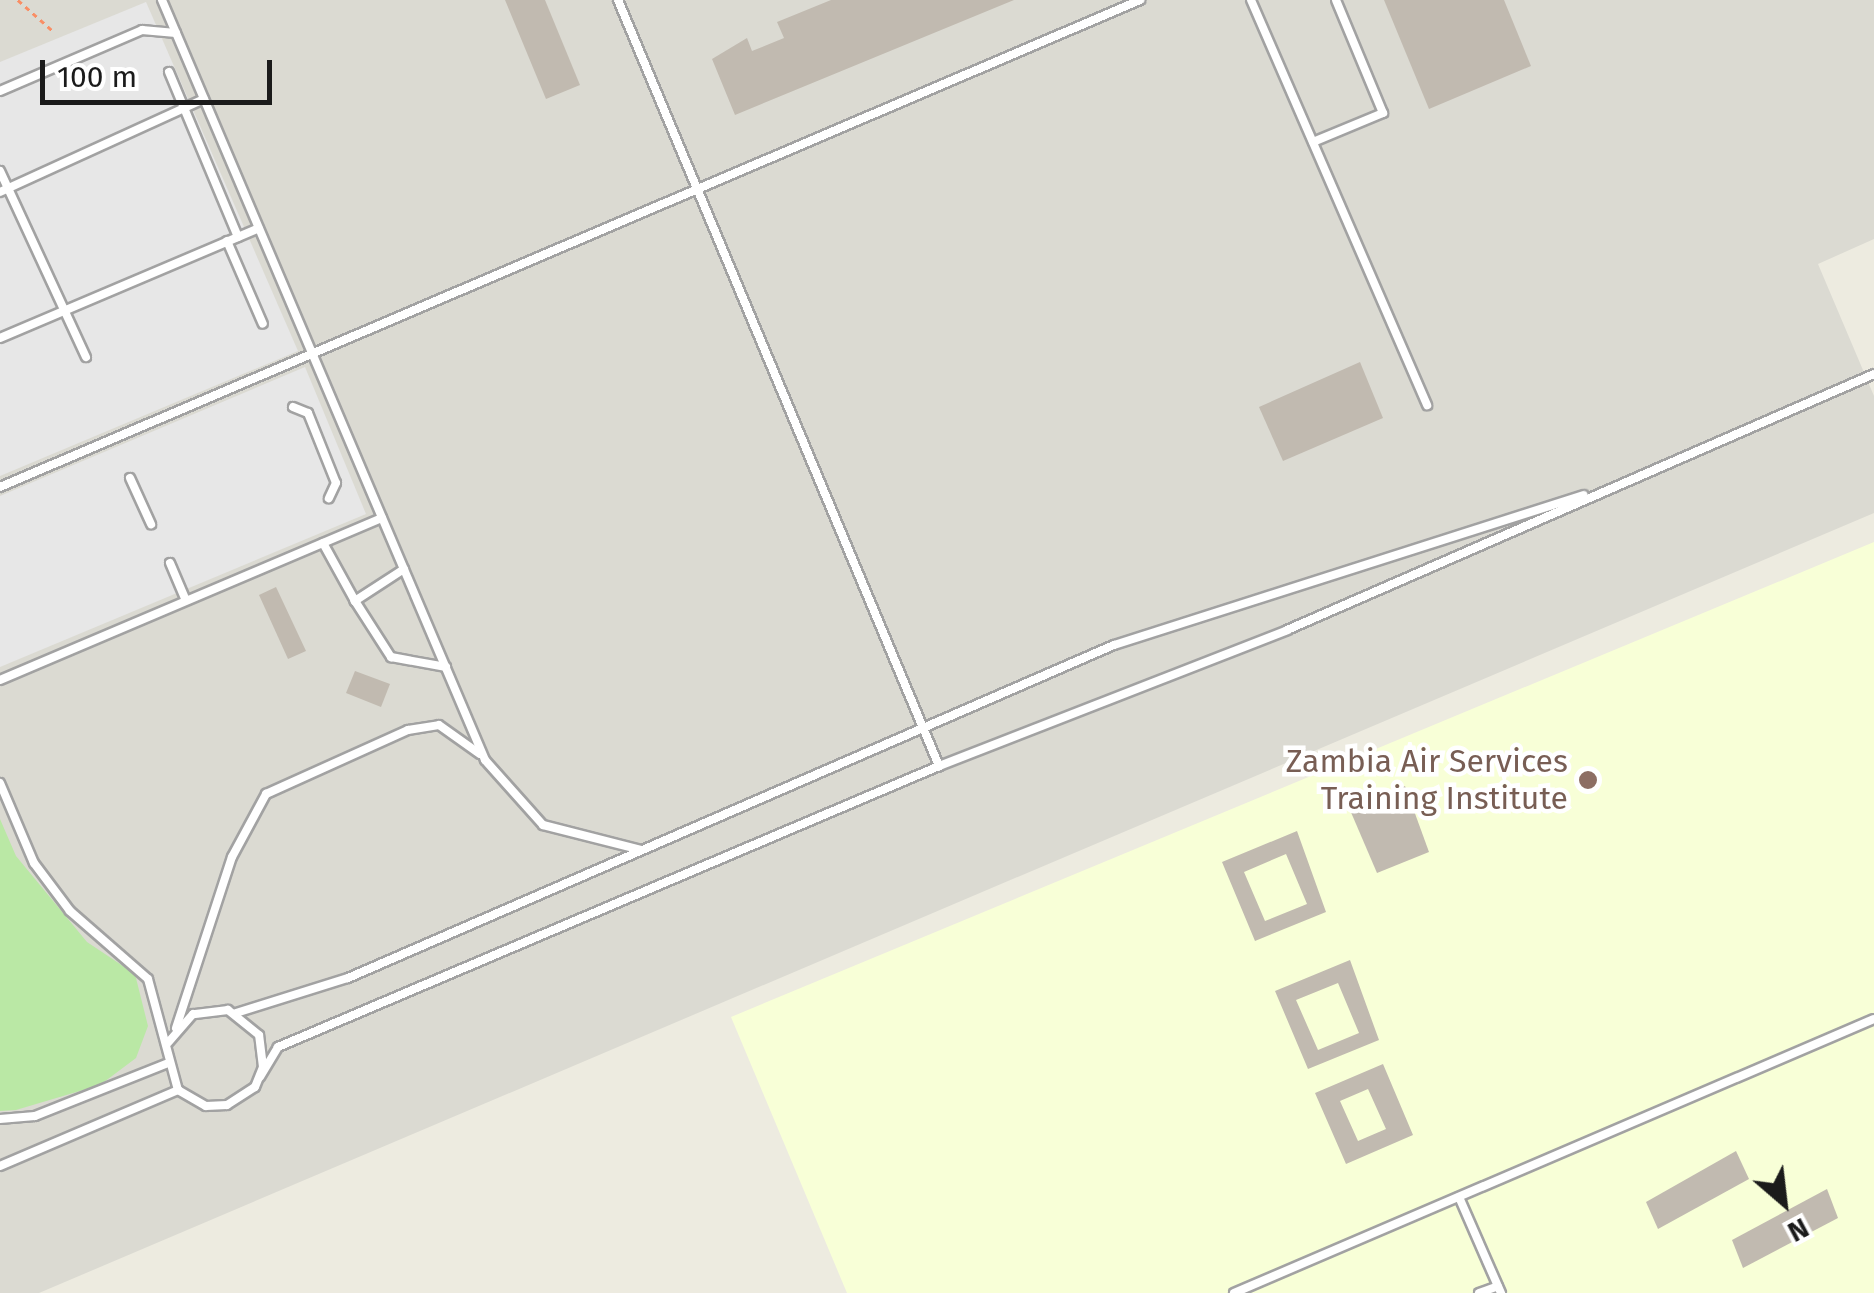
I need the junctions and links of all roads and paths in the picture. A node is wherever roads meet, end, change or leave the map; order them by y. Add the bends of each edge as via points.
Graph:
1 (18, 0) edge
2 (162, 0) edge
3 (618, 0) edge
4 (1140, 0) edge
5 (1251, 0) edge
6 (1336, 0) edge
7 (53, 31) dead end
8 (176, 32) junction
9 (169, 72) dead end
10 (0, 91) edge
11 (204, 99) junction
12 (184, 109) junction
13 (1313, 142) junction
14 (0, 172) edge
15 (4, 190) edge
16 (694, 191) junction
17 (259, 228) junction
18 (238, 237) junction
19 (227, 241) junction
20 (64, 310) junction
21 (263, 324) dead end
22 (0, 338) edge
23 (313, 355) junction
24 (86, 357) dead end
25 (1874, 374) edge
26 (1427, 405) dead end
27 (293, 408) dead end
28 (1644, 473) junction
29 (130, 478) dead end
30 (0, 487) edge
31 (329, 498) dead end
32 (382, 518) junction
33 (151, 524) dead end
34 (323, 543) junction
35 (170, 563) dead end
36 (404, 569) junction
37 (185, 599) junction
38 (355, 601) junction
39 (446, 667) junction
40 (0, 680) edge
41 (920, 725) junction
42 (484, 760) junction
43 (938, 766) junction
44 (0, 782) edge
45 (641, 850) junction
46 (236, 1013) junction
47 (1874, 1019) edge
48 (176, 1028) junction
49 (168, 1043) junction
50 (166, 1064) junction
51 (260, 1077) junction
52 (178, 1090) junction
53 (0, 1119) edge
54 (0, 1166) edge
55 (1458, 1197) junction
56 (1499, 1289) edge
57 (1234, 1293) edge
58 (1479, 1293) edge

1 - 7 path
2 - 8 lane
3 - 16 lane
4 - 16 lane
5 - 13 lane
6 - 13 lane via 1383,113
8 - 10 lane via 142,30
8 - 11 lane
9 - 12 lane
11 - 12 lane
11 - 17 lane
12 - 15 lane
12 - 18 lane
13 - 26 lane
14 - 15 lane
15 - 20 lane
16 - 23 lane
16 - 41 lane
17 - 18 lane
17 - 23 lane
18 - 19 lane
19 - 20 lane
19 - 21 lane
20 - 22 lane
20 - 24 lane
23 - 30 lane
23 - 32 lane
25 - 28 lane
27 - 31 lane via 308,412 336,483
28 - 41 lane via 1114,645
28 - 43 lane via 1287,630
29 - 33 lane
32 - 34 lane
32 - 36 lane
34 - 37 lane
34 - 38 lane
35 - 37 lane
36 - 38 lane
36 - 39 lane
37 - 40 lane
38 - 39 lane via 391,657
39 - 42 lane
41 - 43 lane
41 - 45 lane
42 - 45 lane via 543,825
42 - 48 lane via 451,730 408,730 266,794 232,857
43 - 51 lane via 278,1047
44 - 49 lane via 34,862 70,910 148,978
45 - 46 lane via 348,978
46 - 48 lane via 203,1010
46 - 51 lane via 259,1035
47 - 55 lane
48 - 49 lane
49 - 50 lane
50 - 52 lane
50 - 53 lane via 34,1116
51 - 52 lane via 238,1101 217,1107
52 - 54 lane
55 - 56 lane
55 - 57 lane
56 - 58 lane

